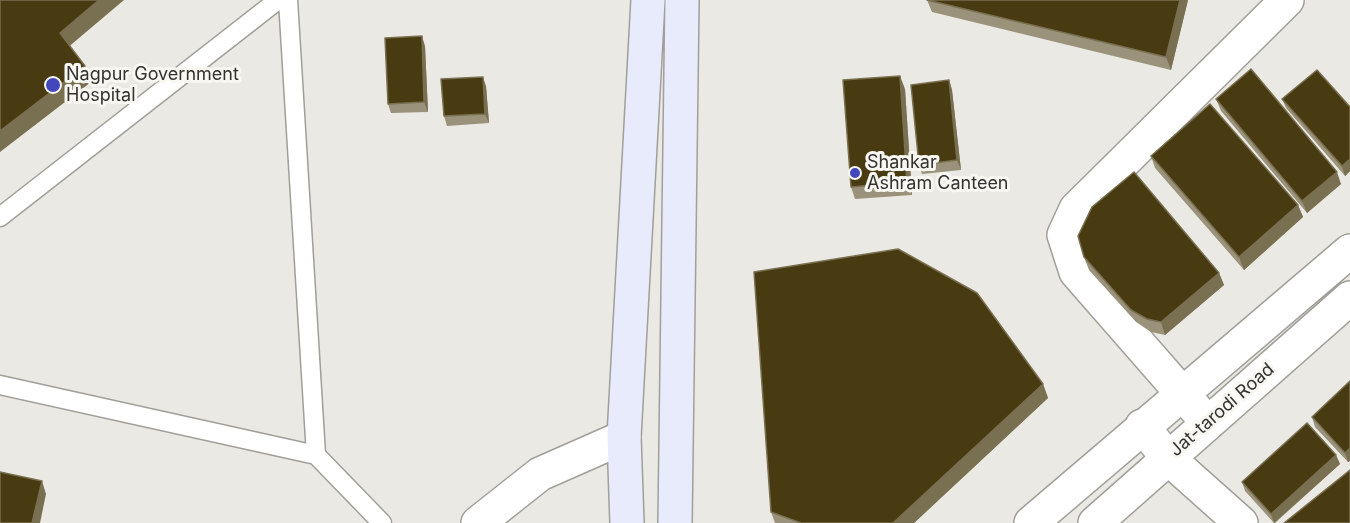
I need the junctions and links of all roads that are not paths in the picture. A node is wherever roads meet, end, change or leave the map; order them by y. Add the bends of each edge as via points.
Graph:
1 (278, 0) edge
2 (288, 0) edge
3 (648, 0) edge
4 (682, 0) edge
5 (1287, 0) edge
6 (0, 217) edge
7 (1350, 251) edge
8 (1350, 298) edge
9 (0, 385) edge
10 (1181, 394) junction
11 (1208, 423) junction
12 (1142, 426) junction
13 (624, 437) junction
14 (316, 455) junction
15 (1168, 458) junction
16 (382, 523) edge
17 (478, 523) edge
18 (627, 523) edge
19 (675, 523) edge
20 (1031, 523) edge
21 (1095, 523) edge
22 (1242, 523) edge

1 - 6 lane
2 - 14 lane
3 - 13 main road
4 - 19 main road
5 - 10 street via 1076,209 1064,235 1076,272
7 - 10 street
8 - 11 street, Jat-tarodi Road
9 - 14 lane
10 - 11 street
10 - 12 street
11 - 15 street, Jat-tarodi Road
12 - 15 street
12 - 20 street
13 - 17 street via 540,474
13 - 18 main road
14 - 16 lane
15 - 21 street, Jat-tarodi Road
15 - 22 street

